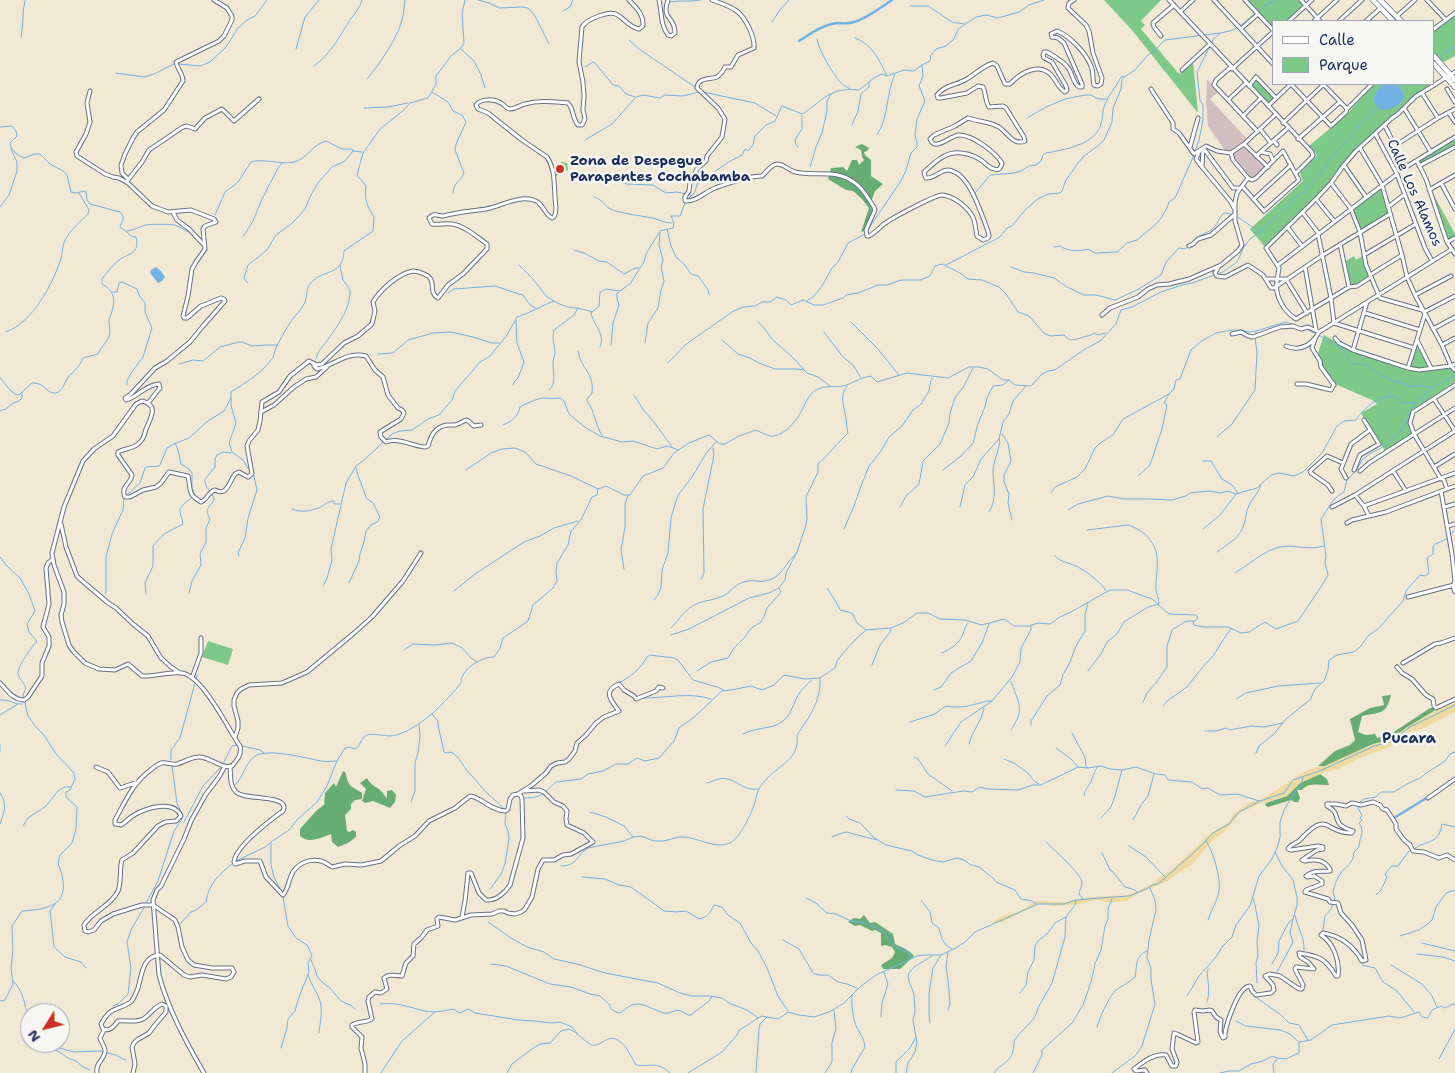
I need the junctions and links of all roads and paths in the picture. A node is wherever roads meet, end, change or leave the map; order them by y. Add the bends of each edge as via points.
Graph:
1 (214, 0) edge
2 (629, 0) edge
3 (659, 0) edge
4 (668, 0) edge
5 (712, 0) edge
6 (1074, 0) edge
7 (1169, 0) edge
8 (1193, 0) edge
9 (1214, 0) edge
10 (1245, 0) edge
11 (1301, 0) edge
12 (1312, 0) edge
13 (1337, 0) edge
14 (1362, 0) edge
15 (1373, 0) edge
16 (1380, 0) edge
17 (1415, 0) edge
18 (1427, 0) edge
19 (1174, 5) junction
20 (1306, 5) junction
21 (1381, 8) junction
22 (1180, 12) junction
23 (1455, 13) edge
24 (1258, 14) junction
25 (1445, 19) junction
26 (1290, 20) edge
27 (1319, 20) edge
28 (1340, 20) edge
29 (1367, 20) edge
30 (1394, 20) edge
31 (1435, 28) edge
32 (1241, 29) junction
33 (1272, 29) edge
34 (1272, 33) edge
35 (1161, 36) dead end
36 (1210, 44) junction
37 (1257, 46) junction
38 (1272, 63) edge
39 (1435, 63) edge
40 (1232, 68) junction
41 (1182, 70) dead end
42 (1451, 75) edge
43 (1455, 80) edge
44 (1247, 84) junction
45 (1290, 85) edge
46 (1292, 85) edge
47 (1322, 85) edge
48 (1324, 85) edge
49 (1371, 85) edge
50 (1435, 85) edge
51 (1435, 85) edge
52 (1455, 87) edge
53 (1151, 89) dead end
54 (1447, 89) dead end
55 (90, 91) dead end
56 (1422, 93) junction
57 (1261, 98) junction
58 (1276, 98) junction
59 (259, 99) dead end
60 (1228, 100) junction
61 (1307, 100) junction
62 (1340, 102) junction
63 (1455, 102) edge
64 (1268, 106) junction
65 (1404, 108) junction
66 (1347, 109) junction
67 (1455, 109) edge
68 (1449, 113) junction
69 (1276, 114) junction
70 (1242, 116) junction
71 (1322, 117) junction
72 (1198, 118) dead end
73 (1438, 118) junction
74 (1455, 122) edge
75 (1283, 123) junction
76 (1385, 126) junction
77 (1288, 128) junction
78 (1259, 130) junction
79 (1418, 132) junction
80 (1376, 135) junction
81 (1455, 137) edge
82 (1298, 139) junction
83 (1272, 142) junction
84 (1244, 144) junction
85 (1278, 145) dead end
86 (1396, 145) junction
87 (1455, 147) edge
88 (1190, 148) junction
89 (1360, 148) junction
90 (1202, 149) junction
91 (1261, 152) junction
92 (1431, 152) junction
93 (1232, 154) junction
94 (1256, 156) junction
95 (1273, 160) junction
96 (1417, 161) junction
97 (1291, 165) junction
98 (1344, 165) junction
99 (1419, 166) junction
100 (1202, 167) junction
101 (1268, 167) junction
102 (1296, 173) junction
103 (1396, 174) junction
104 (1455, 175) edge
105 (1248, 178) junction
106 (128, 181) junction
107 (1331, 183) junction
108 (1442, 183) junction
109 (1382, 185) junction
110 (1242, 187) junction
111 (1429, 190) junction
112 (1405, 194) junction
113 (1366, 197) junction
114 (1254, 199) junction
115 (1316, 199) junction
116 (1388, 207) junction
117 (1351, 209) junction
118 (1455, 209) edge
119 (1235, 210) junction
120 (173, 212) junction
121 (1303, 213) junction
122 (1390, 214) junction
123 (1235, 215) junction
124 (1334, 221) junction
125 (1416, 224) junction
126 (1288, 228) junction
127 (1360, 232) junction
128 (1319, 234) junction
129 (1397, 236) junction
130 (1455, 238) edge
131 (1447, 242) junction
132 (1340, 244) junction
133 (205, 246) junction
134 (1189, 246) dead end
135 (1302, 246) junction
136 (1452, 249) junction
137 (1455, 254) edge
138 (1323, 255) junction
139 (1364, 255) junction
140 (1402, 255) junction
141 (1432, 261) junction
142 (1220, 265) junction
143 (1278, 265) junction
144 (1305, 267) junction
145 (1371, 276) junction
146 (1451, 276) dead end
147 (1407, 277) junction
148 (1277, 278) junction
149 (1266, 279) junction
150 (1286, 279) junction
151 (1276, 285) junction
152 (1349, 287) junction
153 (1379, 295) junction
154 (1415, 295) junction
155 (1455, 296) edge
156 (1331, 298) junction
157 (1367, 302) junction
158 (1312, 309) junction
159 (1424, 312) junction
160 (1307, 313) junction
161 (1364, 313) junction
162 (1102, 316) dead end
163 (1455, 317) edge
164 (1334, 323) junction
165 (1433, 329) junction
166 (1420, 330) junction
167 (1318, 331) junction
168 (1359, 331) junction
169 (1232, 334) dead end
170 (1334, 338) dead end
171 (1455, 338) edge
172 (1316, 339) junction
173 (1417, 340) junction
174 (1286, 346) dead end
175 (1442, 346) junction
176 (1414, 348) junction
177 (1353, 350) junction
178 (314, 363) junction
179 (1453, 365) edge
180 (329, 366) junction
181 (1408, 368) junction
182 (1431, 368) junction
183 (1455, 370) edge
184 (1298, 384) dead end
185 (1455, 385) edge
186 (1434, 399) junction
187 (148, 403) junction
188 (1455, 408) edge
189 (260, 413) junction
190 (1445, 415) junction
191 (1364, 420) dead end
192 (481, 426) dead end
193 (1370, 430) junction
194 (1455, 431) edge
195 (1414, 434) junction
196 (1424, 450) junction
197 (1455, 454) edge
198 (1343, 463) junction
199 (1434, 467) junction
200 (1354, 470) dead end
201 (1360, 471) dead end
202 (1393, 471) junction
203 (1455, 473) edge
204 (1346, 478) dead end
205 (1442, 478) junction
206 (1455, 486) edge
207 (1447, 489) junction
208 (1332, 491) dead end
209 (1406, 491) junction
210 (1441, 492) junction
211 (1355, 496) junction
212 (1455, 504) edge
213 (1364, 506) junction
214 (1332, 507) dead end
215 (1444, 507) junction
216 (1369, 516) junction
217 (61, 521) junction
218 (1347, 523) dead end
219 (1455, 524) edge
220 (1448, 526) junction
221 (1453, 545) edge
222 (421, 553) dead end
223 (52, 559) junction
224 (1454, 566) edge
225 (1454, 586) edge
226 (1455, 592) edge
227 (1408, 597) dead end
228 (201, 638) dead end
229 (1455, 638) edge
230 (1403, 663) dead end
231 (1397, 667) dead end
232 (180, 673) junction
233 (192, 678) junction
234 (0, 682) edge
235 (663, 688) dead end
236 (1455, 699) edge
237 (234, 738) junction
238 (224, 766) junction
239 (230, 766) junction
240 (96, 768) dead end
241 (1455, 779) edge
242 (138, 782) junction
243 (523, 791) junction
244 (518, 794) junction
245 (1428, 798) dead end
246 (1455, 860) edge
247 (152, 905) junction
248 (462, 918) junction
249 (158, 954) junction
250 (104, 1030) junction
251 (97, 1073) edge
252 (133, 1073) edge
253 (204, 1073) edge
254 (365, 1073) edge
255 (1147, 1073) edge

1 - 106 street via 227,8 232,20 222,39 176,62 183,81 164,110 133,138 122,165 122,173
2 - 178 street via 642,17 643,26 639,29 610,12 582,27 579,62 585,119 582,125 574,121 568,103 526,103 507,109 503,103 482,100 476,105 547,157 554,178 557,211 554,217 548,216 540,203 530,199 443,216 434,214 429,218 432,224 453,224 464,229 487,244 487,249 438,298 432,292 429,276 418,271 406,273 381,290 373,302 376,311 372,324 344,343 322,364
3 - 4 street via 661,19 665,31 671,36 675,27 666,14
5 - 6 street via 738,12 755,42 754,48 738,55 731,67 697,84 696,88 725,119 722,137 698,169 685,201 695,200 713,189 751,176 762,176 778,164 795,172 834,174 857,184 875,210 866,230 867,236 908,210 942,195 955,199 971,214 977,236 983,240 988,238 988,231 965,180 948,170 931,178 926,178 924,172 956,152 980,159 994,169 1002,164 981,144 965,136 954,136 938,145 930,139 968,118 992,123 1015,142 1025,141 1024,137 1006,108 989,107 983,87 941,98 937,95 993,63 1005,84 1037,69 1050,73 1065,92 1066,86 1052,62 1044,58 1044,52 1066,65 1076,85 1082,87 1064,43 1052,37 1051,34 1057,32 1072,42 1087,59 1092,67 1094,85 1101,84 1089,31 1068,8
7 - 19 street
8 - 22 street
9 - 32 street
10 - 24 street
11 - 20 street
12 - 20 street
13 - 27 street
14 - 28 street
15 - 21 main road
16 - 30 main road
17 - 30 street
18 - 25 street
19 - 22 street
19 - 35 street via 1153,23
20 - 26 street
20 - 27 street
21 - 29 street
21 - 30 main road
22 - 36 street
23 - 25 street
24 - 32 street
24 - 33 street
25 - 31 street
32 - 37 street
34 - 37 street
36 - 40 street
36 - 41 street
37 - 38 street
37 - 40 street
39 - 42 main road
40 - 44 street
40 - 60 street via 1214,85
42 - 43 main road
42 - 50 street
42 - 52 main road
44 - 57 street
44 - 58 street via 1256,76
44 - 60 street
45 - 58 street
46 - 61 street
47 - 61 street
48 - 62 street
49 - 66 street
51 - 56 street
53 - 88 street via 1173,123 1173,129
54 - 63 street
55 - 106 street via 87,103 90,122 76,154 112,178
56 - 65 street
56 - 73 street
57 - 64 street
57 - 70 street
58 - 64 street
59 - 106 street via 234,121 222,109 205,118 195,129 183,127 149,150
60 - 70 street
61 - 71 street
61 - 75 street
62 - 66 street
62 - 71 street
64 - 69 street
65 - 76 street
65 - 79 street
66 - 71 street via 1331,126
67 - 68 street
68 - 73 street
68 - 74 street
69 - 75 street
69 - 78 street
70 - 78 street
71 - 82 street
72 - 88 street
73 - 79 street
75 - 77 street
76 - 80 street
76 - 86 street
77 - 82 street
77 - 83 street
78 - 83 street
78 - 84 street
79 - 86 street
79 - 92 street
80 - 89 street
80 - 103 street, Calle Los Alamos
81 - 92 street
82 - 102 street via 1313,155
83 - 85 street
83 - 91 street
84 - 93 street
84 - 94 street
86 - 96 street via 1406,167
87 - 99 street
88 - 90 street via 1194,154
89 - 98 street
89 - 109 street
90 - 93 street via 1206,146
90 - 100 street
90 - 100 street via 1196,159
90 - 110 street via 1233,188
91 - 94 street
91 - 95 street via 1270,154
92 - 96 street
93 - 105 street
94 - 101 street
95 - 97 street via 1283,150
95 - 101 street
96 - 99 street
97 - 102 street
97 - 114 street
98 - 107 street
98 - 113 street
99 - 111 street
100 - 119 street
101 - 105 street via 1254,180
102 - 114 street via 1299,180 1264,211
103 - 109 street
103 - 112 street, Calle Los Alamos
104 - 108 street
105 - 110 street
106 - 120 street via 152,206
107 - 115 street
107 - 117 street
108 - 111 street
108 - 118 street
109 - 113 street
109 - 116 street
110 - 114 street
110 - 119 street via 1236,197
111 - 131 street
112 - 116 street
112 - 125 street, Calle Los Alamos
113 - 117 street
115 - 121 street
115 - 124 street
116 - 122 street
117 - 124 street
117 - 127 street
119 - 123 street
120 - 133 street via 177,220
120 - 133 street via 191,210 215,220 203,229
121 - 126 street
121 - 128 street
122 - 127 street
122 - 129 street
123 - 134 street via 1211,235
123 - 142 street via 1242,245
124 - 128 street
125 - 129 street
125 - 141 street, Calle Los Alamos
126 - 135 street
126 - 143 street via 1266,248
127 - 132 street
127 - 139 street
128 - 135 street
128 - 138 street
129 - 139 street
129 - 140 street
130 - 131 street
131 - 136 street
132 - 138 street
132 - 152 street
133 - 187 street via 192,270 183,316 187,318 201,306 221,298 225,301 190,342 155,368 124,398 130,399 159,384 160,388
135 - 143 street
136 - 137 street
136 - 141 street
138 - 144 street
138 - 156 street
139 - 145 street
140 - 145 street
140 - 147 street
141 - 147 street
142 - 149 street via 1217,276 1225,277 1248,265
142 - 162 street via 1189,280 1157,285 1110,308
143 - 148 street
144 - 150 street
144 - 158 street
145 - 152 street via 1357,286
145 - 153 street
146 - 154 street
147 - 153 street
147 - 154 street
148 - 149 street
148 - 150 street
148 - 151 street
149 - 151 street via 1271,288
150 - 151 street
150 - 160 street
151 - 160 street via 1277,296 1290,316 1296,319
152 - 156 street
153 - 157 street
153 - 159 street
154 - 159 street
155 - 159 street
156 - 158 street
156 - 164 street
157 - 161 street
157 - 164 street
158 - 160 street
158 - 167 street
159 - 165 street
159 - 166 street
161 - 166 street
161 - 168 street
163 - 165 street
164 - 167 street
164 - 168 street
165 - 175 street
166 - 173 street
167 - 169 street via 1293,326 1253,337 1241,332
167 - 172 street
168 - 176 street
168 - 177 street
170 - 177 street
171 - 175 street
172 - 174 street via 1302,347
172 - 184 street via 1312,348 1334,385 1331,390
173 - 176 street
173 - 182 street
175 - 179 street
176 - 181 street
177 - 181 street
178 - 180 street via 317,369
178 - 189 street via 309,361 290,376 279,392 262,402
179 - 182 street
179 - 183 street
180 - 189 street
180 - 192 street via 348,356 364,355 369,359 382,378 388,395 404,413 401,419 380,432 384,442 397,440 424,447 428,446 436,429 444,426 467,420 474,426
181 - 182 street
185 - 186 street
186 - 190 street
186 - 195 street via 1413,412 1410,423
187 - 189 street via 152,414 142,440 138,445 118,452 132,475 124,490 128,498 156,487 170,471 188,476 189,489 201,502 214,490 225,491 235,474 251,476 252,464 247,446 258,430
187 - 217 street via 139,402 113,436 87,456
188 - 190 street
190 - 194 street
190 - 195 street
191 - 193 street
193 - 198 street via 1351,444
193 - 200 street via 1378,444 1360,455
194 - 196 street
195 - 196 street
195 - 201 street
196 - 199 street
196 - 202 street
197 - 199 street
198 - 204 street via 1341,469
198 - 208 street via 1327,456 1310,470
199 - 205 street
202 - 209 street
202 - 211 street
203 - 205 street
205 - 207 street
205 - 209 street
206 - 207 street
207 - 210 street
209 - 213 street
210 - 215 street
210 - 216 street
211 - 213 street
211 - 214 street
212 - 215 street
213 - 216 street
215 - 220 street
216 - 218 street
217 - 223 street
217 - 232 street via 77,576 148,636 161,658
219 - 220 street
220 - 221 street
221 - 224 street
222 - 237 street via 403,581 372,617 307,672 282,683 249,685 241,689 234,700 238,721
223 - 232 street via 64,592 62,622 69,646 85,662 110,670 128,664 142,676
223 - 234 street via 46,568 49,604 43,627 50,640 42,663 42,676 23,700 10,694
224 - 225 street
225 - 226 street
225 - 227 street
228 - 233 street via 201,653
229 - 230 street via 1435,644
231 - 236 street via 1433,699 1436,708
232 - 233 street
233 - 237 street via 211,698
235 - 243 street via 636,699 619,684 615,686 609,696 619,711 596,723 577,742 569,759 551,766
237 - 239 street via 240,746 240,754
238 - 239 street
238 - 242 street via 198,756 177,764 161,764
238 - 247 street via 191,821
239 - 244 street via 230,781 235,791 283,804 284,810 247,842 234,862 260,861 266,877 283,895 292,874 303,863 321,861 332,867 381,861 415,836 429,821 455,808 467,797 475,797 504,812 510,799
240 - 242 street via 108,772 120,788
241 - 245 street
242 - 247 street via 124,802 115,824 121,825 142,811 160,806 177,810 180,816 162,823 124,857 118,892 89,918 84,928 91,932 114,914
243 - 244 street
243 - 248 street via 544,792 565,808 567,825 584,833 593,842 571,854 543,860 532,897 521,912 499,911
244 - 248 street via 522,798 523,838 510,885 493,900 486,900 468,873
246 - 255 street via 1413,851 1396,829 1387,810 1378,804 1327,804 1337,815 1339,824 1353,831 1343,833 1326,824 1317,824 1288,849 1323,847 1302,860 1321,861 1330,871 1308,874 1307,877 1316,877 1322,884 1305,892 1338,903 1341,913 1362,940 1366,960 1362,961 1344,939 1323,933 1321,935 1327,939 1336,956 1338,976 1324,960 1298,953 1314,970 1296,967 1302,989 1270,974 1265,976 1273,985 1271,993 1256,995 1250,986 1245,988 1239,994 1223,1038 1221,1020 1210,1010 1195,1010 1198,1042 1174,1033 1172,1049 1176,1066 1172,1066 1166,1055 1159,1055 1134,1069
247 - 249 street
247 - 249 street via 175,920 182,947 194,965 232,968 234,972 226,979 202,975 190,977
248 - 254 street via 437,919 438,926 429,928 414,944 413,956 406,963 402,976 387,976 384,978 387,989 369,997 372,1019 352,1024 362,1037
249 - 250 street via 146,961 131,1002 106,1015 101,1024
249 - 253 street via 162,984 184,1039
250 - 251 street via 100,1038 105,1053 96,1066
250 - 252 street via 118,1021 144,1019 159,1005 166,1006 166,1012 149,1033 132,1047

